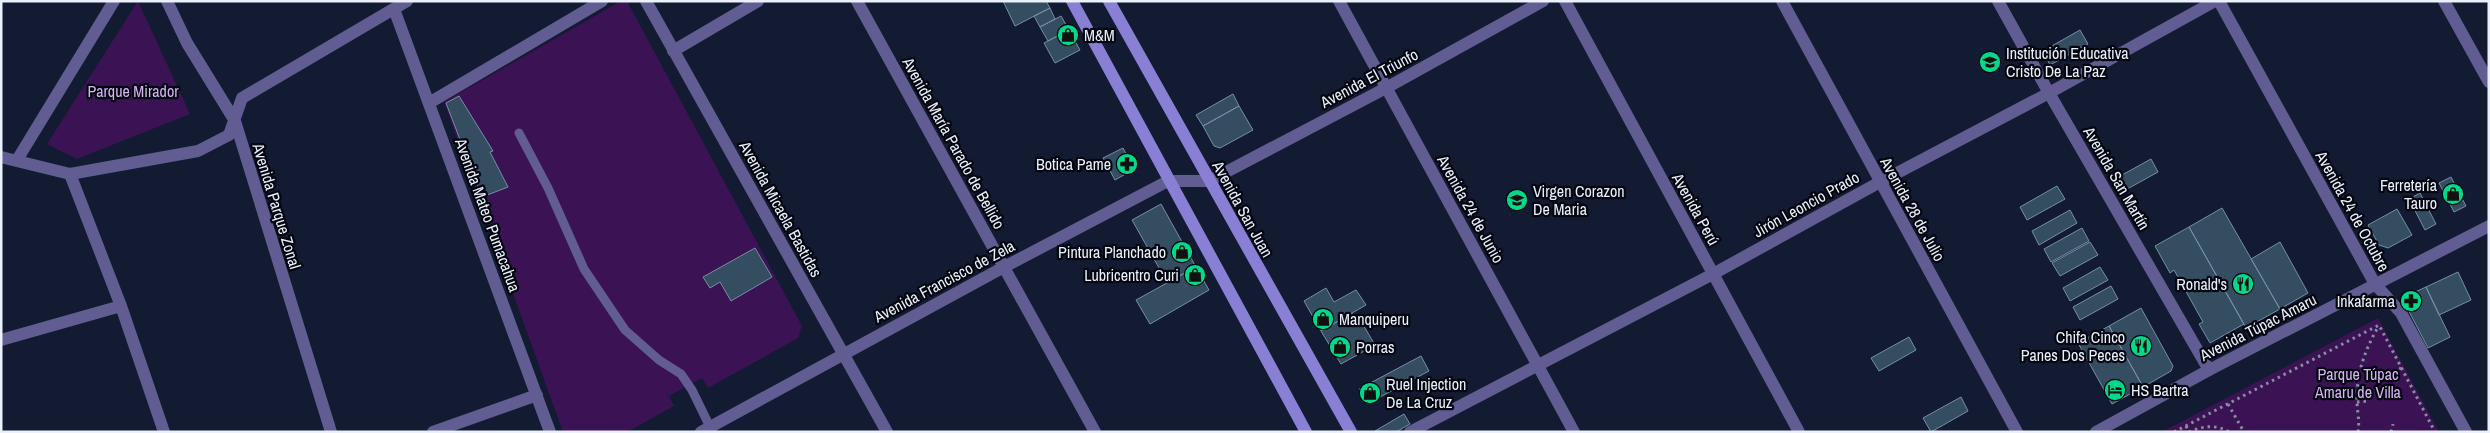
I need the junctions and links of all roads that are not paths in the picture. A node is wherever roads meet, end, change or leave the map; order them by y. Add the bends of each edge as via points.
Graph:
1 (114, 1) edge
2 (166, 1) edge
3 (407, 1) edge
4 (602, 1) edge
5 (646, 1) edge
6 (758, 1) edge
7 (857, 1) edge
8 (1072, 1) edge
9 (1109, 1) edge
10 (1339, 1) edge
11 (1542, 1) edge
12 (1565, 1) edge
13 (1782, 1) edge
14 (1998, 1) edge
15 (2217, 1) edge
16 (2444, 1) edge
17 (394, 9) junction
18 (673, 51) junction
19 (2489, 82) edge
20 (1386, 88) junction
21 (2049, 93) junction
22 (428, 102) junction
23 (235, 121) junction
24 (519, 133) dead end
25 (1, 158) edge
26 (17, 160) junction
27 (70, 174) junction
28 (1168, 181) junction
29 (1209, 181) junction
30 (1880, 182) junction
31 (2489, 226) edge
32 (1004, 267) junction
33 (1713, 274) junction
34 (2375, 284) junction
35 (121, 306) junction
36 (1, 340) edge
37 (844, 353) junction
38 (1537, 365) junction
39 (2209, 370) junction
40 (537, 395) junction
41 (705, 429) edge
42 (164, 432) edge
43 (331, 432) edge
44 (432, 432) edge
45 (550, 432) edge
46 (887, 432) edge
47 (1095, 432) edge
48 (1306, 432) edge
49 (1350, 432) edge
50 (1410, 432) edge
51 (1574, 432) edge
52 (1799, 432) edge
53 (2017, 432) edge
54 (2096, 432) edge
55 (2466, 432) edge

1 - 26 street
2 - 23 street, Avenida Parque Zonal via 187,43
3 - 17 street
4 - 22 street
5 - 18 street, Avenida Micaela Bastidas
6 - 18 street
7 - 32 street, Avenida María Parado de Bellido
8 - 28 main road
9 - 29 main road, Avenida San Juan
10 - 20 street, Avenida 24 de Junio
11 - 20 street, Avenida El Triunfo
12 - 33 street, Avenida Perú
13 - 30 street, Avenida 28 de Julio
14 - 21 street, Avenida San Martín
15 - 21 street, Jirón Leoncio Prado
15 - 34 street, Avenida 24 de Octubre
16 - 19 street
17 - 22 street, Avenida Mateo Pumacahua
17 - 23 street via 242,98
18 - 37 street, Avenida Micaela Bastidas
20 - 29 street, Avenida El Triunfo
20 - 38 street, Avenida 24 de Junio
21 - 30 street, Jirón Leoncio Prado
21 - 39 street, Avenida San Martín
22 - 40 street, Avenida Mateo Pumacahua
23 - 27 street via 229,135 198,151
23 - 43 street, Avenida Parque Zonal
24 - 41 lane via 584,269 625,330 659,360 681,374 692,390
25 - 26 street
26 - 27 street
27 - 35 street
28 - 29 street, Avenida Francisco de Zela
28 - 32 street, Avenida Francisco de Zela
28 - 48 main road
29 - 49 main road, Avenida San Juan
30 - 33 street, Jirón Leoncio Prado
30 - 53 street, Avenida 28 de Julio
31 - 34 street, Avenida Túpac Amaru
32 - 37 street, Avenida Francisco de Zela
32 - 47 street, Avenida María Parado de Bellido
33 - 38 street, Jirón Leoncio Prado
33 - 52 street, Avenida Perú
34 - 39 street, Avenida Túpac Amaru
34 - 55 street, Avenida 24 de Octubre via 2401,313
35 - 36 street
35 - 42 street
37 - 41 street, Avenida Francisco de Zela
37 - 46 street, Avenida Micaela Bastidas
38 - 50 street, Jirón Leoncio Prado
38 - 51 street, Avenida 24 de Junio
39 - 54 street, Avenida Túpac Amaru
40 - 44 street
40 - 45 street, Avenida Mateo Pumacahua

